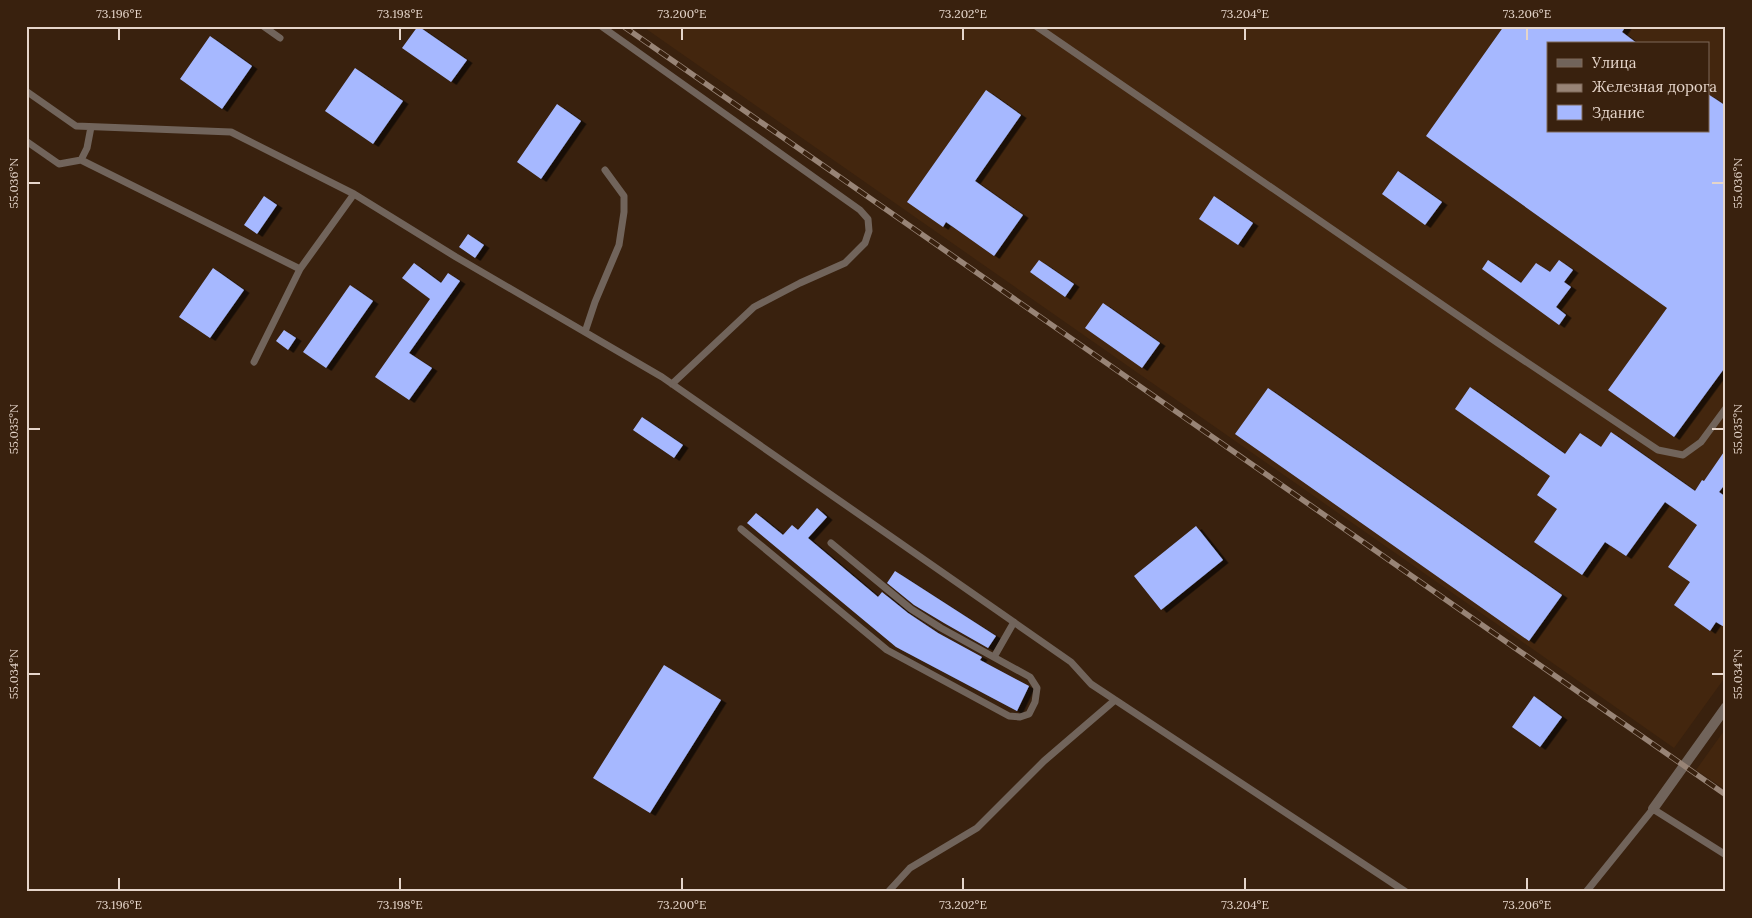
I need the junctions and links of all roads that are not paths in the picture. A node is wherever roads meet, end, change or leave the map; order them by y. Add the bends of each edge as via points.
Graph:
1 (263, 26) edge
2 (602, 26) edge
3 (1036, 26) edge
4 (280, 38) dead end
5 (26, 91) edge
6 (91, 127) junction
7 (26, 141) edge
8 (81, 160) junction
9 (605, 170) dead end
10 (354, 194) junction
11 (300, 269) junction
12 (585, 332) junction
13 (254, 362) dead end
14 (672, 384) junction
15 (1726, 408) edge
16 (741, 528) dead end
17 (832, 543) dead end
18 (1014, 622) junction
19 (994, 657) junction
20 (1115, 700) junction
21 (1726, 706) edge
22 (1653, 809) junction
23 (1726, 855) edge
24 (888, 892) edge
25 (1406, 892) edge
26 (1586, 892) edge

1 - 4 lane
2 - 14 lane via 860,210 868,219 865,243 844,263 754,307
3 - 15 lane via 1658,450 1683,455 1701,442
5 - 6 lane via 76,126
6 - 8 lane
6 - 10 lane via 231,132
7 - 8 lane via 59,164
8 - 11 lane
9 - 12 lane via 624,196 624,212 619,245
10 - 11 lane
10 - 12 lane via 456,258
11 - 13 lane
12 - 14 lane
14 - 18 lane
16 - 19 lane via 887,650 1009,716 1030,714 1037,688 1030,677
17 - 19 lane via 910,609
18 - 19 lane
18 - 20 lane via 1071,662 1091,684
20 - 24 lane via 1044,761 977,828 910,868
20 - 25 lane
21 - 22 street
22 - 23 lane
22 - 26 lane

